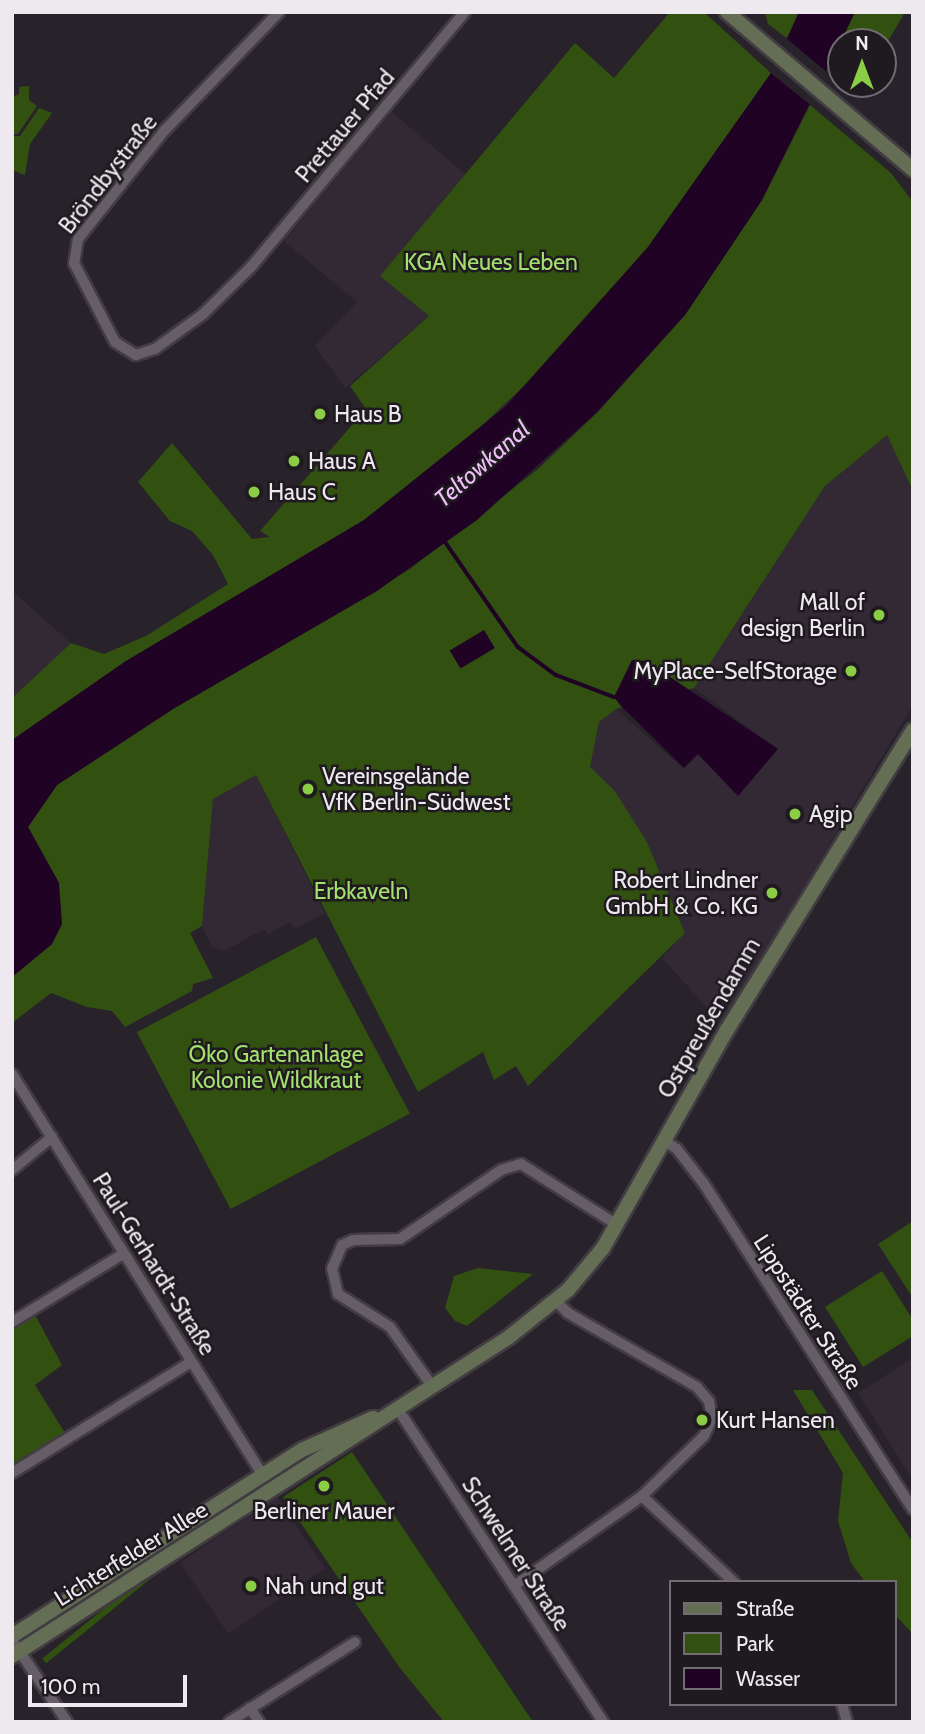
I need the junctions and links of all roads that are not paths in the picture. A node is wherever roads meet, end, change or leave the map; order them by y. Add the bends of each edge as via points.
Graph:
1 (279, 12) edge
2 (466, 12) edge
3 (727, 12) edge
4 (913, 170) edge
5 (254, 265) joint
6 (912, 733) edge
7 (12, 1074) edge
8 (52, 1137) junction
9 (665, 1141) junction
10 (12, 1170) edge
11 (617, 1225) junction
12 (123, 1254) junction
13 (556, 1301) junction
14 (12, 1322) edge
15 (191, 1362) junction
16 (432, 1386) junction
17 (397, 1408) junction
18 (344, 1438) junction
19 (12, 1473) edge
20 (262, 1475) junction
21 (275, 1490) junction
22 (642, 1496) junction
23 (913, 1510) edge
24 (732, 1580) edge
25 (514, 1586) junction
26 (355, 1642) dead end
27 (14, 1646) edge
28 (250, 1708) junction
29 (67, 1722) edge
30 (229, 1722) edge
31 (259, 1722) edge
32 (603, 1722) edge

1 - 5 street, Bröndbystraße via 164,131 73,250 74,263 115,342 135,355 155,349 205,312
2 - 5 street, Prettauer Pfad
3 - 4 main road
6 - 9 main road, Ostpreußendamm via 780,941
7 - 8 street, Paul-Gerhardt-Straße
8 - 10 street
8 - 12 street, Paul-Gerhardt-Straße
9 - 11 main road, Ostpreußendamm
9 - 23 street, Lippstädter Straße via 677,1149 704,1184
11 - 13 main road, Ostpreußendamm
11 - 16 street via 521,1164 501,1170 400,1239 353,1240 342,1245 332,1269 338,1294 390,1327
12 - 14 street
12 - 15 street, Paul-Gerhardt-Straße
13 - 16 main road, Ostpreußendamm
13 - 22 street via 568,1313 704,1393 712,1408 709,1428
15 - 19 street
15 - 20 street, Paul-Gerhardt-Straße
16 - 17 main road, Ostpreußendamm
17 - 18 main road, Ostpreußendamm
17 - 25 street, Schwelmer Straße
18 - 20 main road, Lichterfelder Allee
18 - 21 main road, Lichterfelder Allee
20 - 21 main road
20 - 27 main road, Lichterfelder Allee
21 - 27 main road, Lichterfelder Allee
22 - 24 street
22 - 25 street
25 - 32 street, Schwelmer Straße
26 - 28 street
27 - 29 street
28 - 30 street
28 - 31 street

